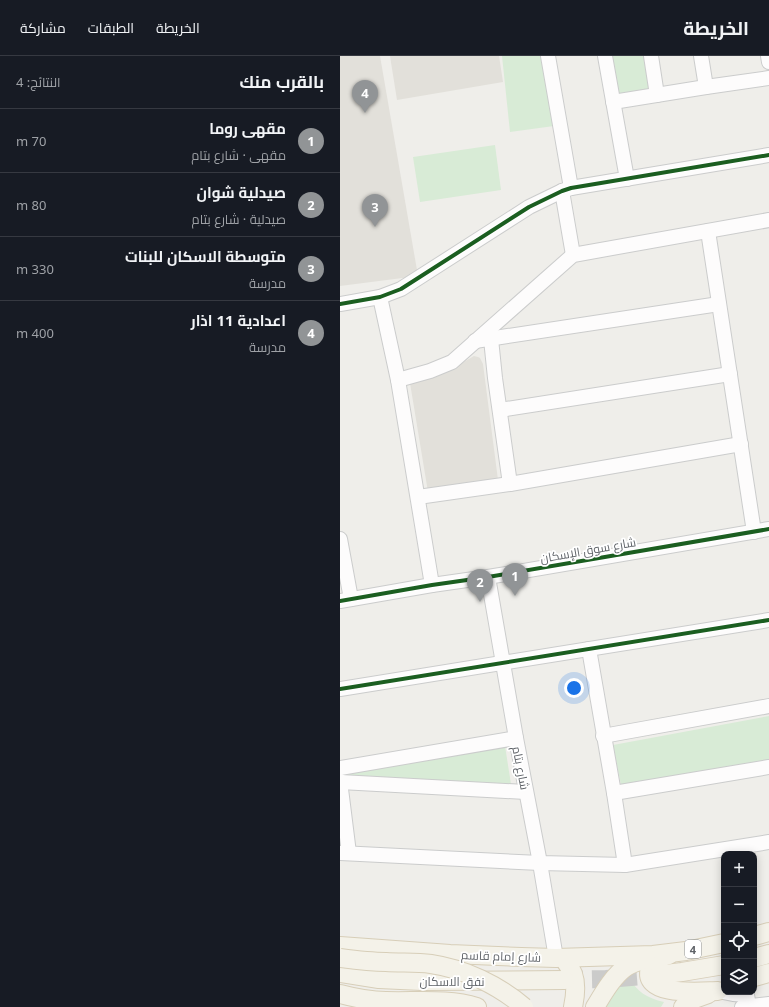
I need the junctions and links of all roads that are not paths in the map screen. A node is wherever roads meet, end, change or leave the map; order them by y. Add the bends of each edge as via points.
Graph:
1 (548, 56) edge
2 (605, 56) edge
3 (651, 56) edge
4 (701, 56) edge
5 (768, 56) edge
6 (769, 62) edge
7 (769, 78) edge
8 (706, 87) junction
9 (657, 95) junction
10 (613, 102) junction
11 (769, 155) edge
12 (627, 179) junction
13 (566, 190) junction
14 (769, 220) edge
15 (708, 231) junction
16 (573, 256) junction
17 (380, 297) junction
18 (340, 304) edge
19 (719, 304) junction
20 (491, 338) junction
21 (475, 341) junction
22 (730, 374) junction
23 (398, 380) junction
24 (500, 410) junction
25 (741, 444) junction
26 (510, 484) junction
27 (418, 498) junction
28 (769, 529) edge
29 (754, 532) junction
30 (340, 539) edge
31 (488, 577) junction
32 (432, 585) junction
33 (345, 600) edge
34 (769, 620) edge
35 (589, 649) junction
36 (503, 662) junction
37 (340, 689) edge
38 (769, 706) edge
39 (603, 736) junction
40 (516, 738) junction
41 (769, 767) edge
42 (340, 768) edge
43 (340, 781) edge
44 (526, 792) junction
45 (614, 793) junction
46 (769, 842) edge
47 (345, 853) edge
48 (540, 863) junction
49 (625, 865) junction
50 (769, 932) edge
51 (757, 935) edge
52 (721, 944) edge
53 (340, 946) edge
54 (686, 951) junction
55 (663, 954) junction
56 (769, 954) edge
57 (757, 957) edge
58 (340, 958) edge
59 (556, 958) junction
60 (721, 966) edge
61 (340, 973) edge
62 (769, 973) edge
63 (658, 975) tunnel mouth
64 (757, 977) edge
65 (565, 980) tunnel mouth
66 (721, 990) edge
67 (340, 994) edge
68 (734, 995) edge
69 (746, 1003) edge
70 (769, 1004) edge
71 (684, 1006) edge
72 (477, 1007) edge
73 (524, 1007) edge
74 (573, 1007) edge
75 (595, 1007) edge

1 - 13 street
2 - 10 street
3 - 9 street
4 - 8 street
5 - 6 street
7 - 8 street
8 - 9 street
9 - 10 street
10 - 12 street
11 - 12 street
12 - 13 street
13 - 16 street
13 - 17 street via 529,206 401,289
14 - 15 street
15 - 16 street
15 - 19 street
16 - 21 street
17 - 18 street
17 - 23 street
19 - 20 street
19 - 22 street
20 - 21 street
20 - 24 street
21 - 23 street via 452,362
22 - 24 street
22 - 25 street
23 - 27 street
24 - 26 street
25 - 26 street
25 - 29 street
26 - 27 street
27 - 32 street
28 - 29 street, شارع سوق الإسكان
29 - 31 street, شارع سوق الإسكان
30 - 33 street
31 - 32 street, شارع سوق الإسكان
31 - 36 street, شارع بتام
32 - 33 street, شارع سوق الإسكان
34 - 35 street
35 - 36 street
35 - 39 street
36 - 37 street
36 - 40 street, شارع بتام
38 - 39 street
39 - 45 street
40 - 42 street
40 - 44 street, شارع بتام
41 - 45 street
43 - 44 street
43 - 47 street
44 - 48 street, شارع بتام
45 - 49 street
46 - 49 street
47 - 48 street
48 - 49 street
48 - 59 street, شارع بتام
50 - 51 main road
52 - 54 main road, 4
53 - 59 main road, شارع إمام قاسم
54 - 55 main road, 4
54 - 66 main road via 654,962 649,971 652,982 672,991
55 - 59 main road, شارع إمام قاسم
55 - 75 main road via 627,966 610,984
56 - 57 main road
58 - 73 main road, bridge via 424,963 453,969 491,985
59 - 74 main road via 568,965 573,973
60 - 63 main road
61 - 65 main road, نفق الاسكان via 379,979 422,981
62 - 64 main road
66 - 71 main road via 695,998
67 - 72 main road via 374,1000 444,1002
68 - 69 street
69 - 70 street

